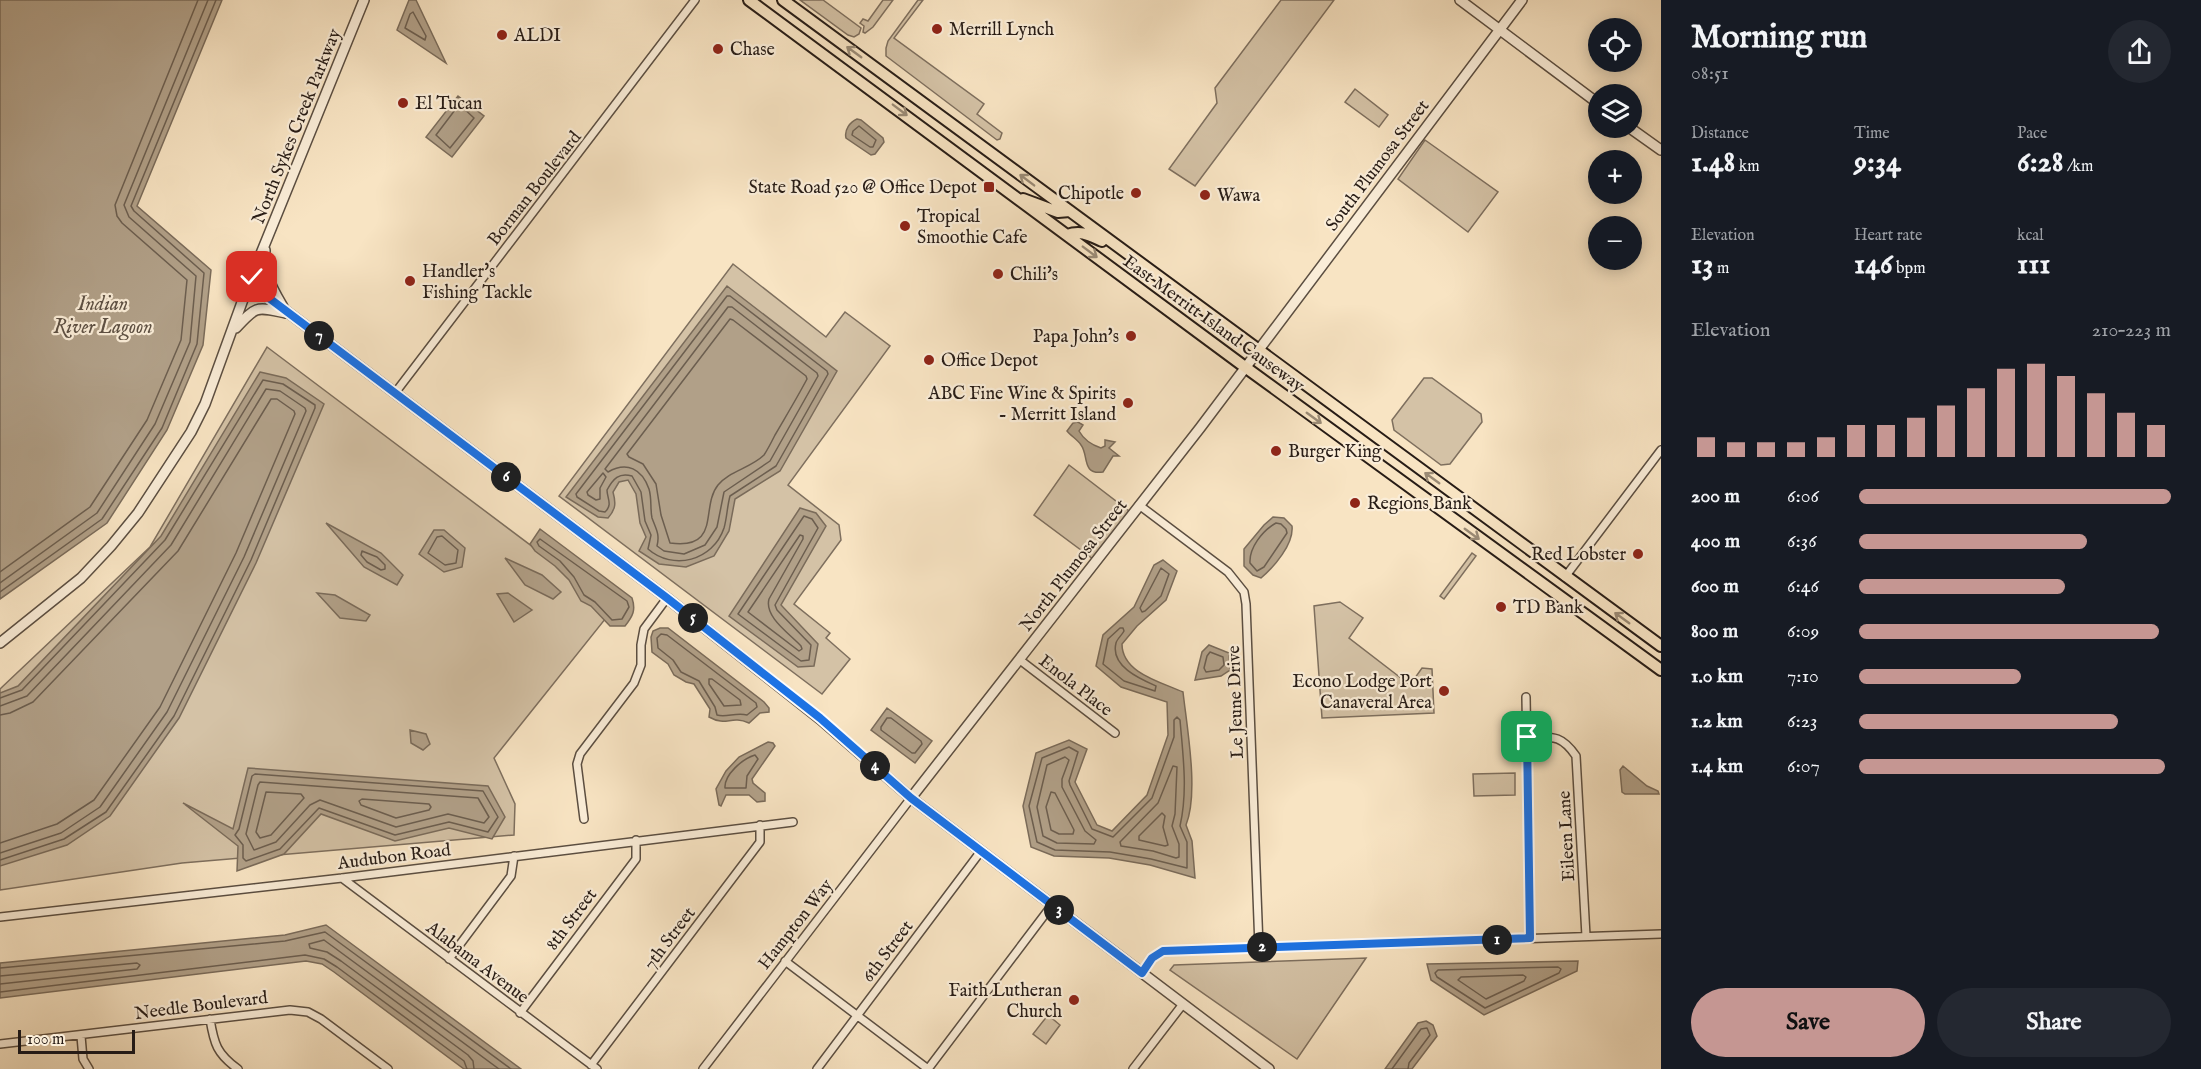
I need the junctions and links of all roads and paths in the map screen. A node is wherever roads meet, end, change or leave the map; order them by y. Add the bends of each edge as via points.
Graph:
1 (364, 0) edge
2 (695, 0) edge
3 (749, 0) edge
4 (783, 0) edge
5 (1460, 0) edge
6 (1522, 0) edge
7 (1499, 30) junction
8 (1588, 96) edge
9 (1642, 137) edge
10 (1661, 150) edge
11 (1014, 196) junction
12 (1070, 211) junction
13 (1068, 235) junction
14 (266, 243) junction
15 (1127, 253) junction
16 (249, 283) junction
17 (287, 312) junction
18 (232, 332) junction
19 (1257, 350) junction
20 (1245, 367) junction
21 (395, 393) junction
22 (1661, 450) edge
23 (1140, 506) junction
24 (1565, 577) junction
25 (667, 598) junction
26 (0, 643) edge
27 (1661, 646) edge
28 (1645, 659) junction
29 (1020, 660) junction
30 (1661, 663) edge
31 (1661, 670) edge
32 (1526, 697) dead end
33 (1115, 734) dead end
34 (1527, 737) junction
35 (911, 798) junction
36 (584, 819) dead end
37 (792, 822) dead end
38 (760, 825) junction
39 (636, 840) junction
40 (981, 850) junction
41 (514, 856) junction
42 (342, 878) junction
43 (1052, 905) junction
44 (0, 917) edge
45 (1661, 934) edge
46 (1586, 936) junction
47 (1530, 938) junction
48 (1259, 947) junction
49 (449, 959) junction
50 (785, 962) junction
51 (1142, 973) junction
52 (1183, 1004) junction
53 (520, 1012) junction
54 (857, 1017) junction
55 (210, 1019) junction
56 (81, 1036) junction
57 (0, 1044) edge
58 (594, 1067) edge
59 (89, 1069) edge
60 (238, 1069) edge
61 (388, 1069) edge
62 (703, 1069) edge
63 (817, 1069) edge
64 (928, 1069) edge
65 (1133, 1069) edge
66 (1269, 1069) edge

1 - 14 street, North Sykes Creek Parkway
2 - 21 street, Borman Boulevard
3 -> 11 main road, East Merritt Island Causeway
12 -> 4 main road, East Merritt Island Causeway
5 - 7 street
6 - 7 street, South Plumosa Street
7 - 8 street
7 - 19 street, South Plumosa Street
9 - 10 street
11 - 12 main road via 1058,212
11 - 13 main road, East Merritt Island Causeway
12 - 15 main road, East Merritt Island Causeway
13 - 15 main road via 1087,234
13 -> 20 main road, East Merritt Island Causeway
14 - 16 street, North Sykes Creek Parkway
14 - 17 street via 267,278
15 - 19 main road, East Merritt Island Causeway
16 - 17 street
16 - 18 street, North Sykes Creek Parkway
17 - 18 street via 255,309
17 - 21 street
18 - 26 street, North Sykes Creek Parkway via 191,432 138,513 81,578
19 - 20 street, North Plumosa Street
24 -> 19 main road, East Merritt Island Causeway
20 - 23 street, North Plumosa Street
20 -> 28 main road, East Merritt Island Causeway
21 - 25 street
22 - 24 street
23 - 29 street, North Plumosa Street
23 - 48 street, Le Jeune Drive via 1228,572 1244,592
27 -> 24 main road, East Merritt Island Causeway
25 - 35 street via 820,718
25 - 36 street via 645,628 641,665 634,683 580,754 577,764
28 - 30 main road
28 - 31 main road, East Merritt Island Causeway
29 - 33 street, Enola Place
29 - 35 street, North Plumosa Street
32 - 34 street
34 - 46 street, Eileen Lane via 1555,737 1576,756
34 - 47 street
35 - 40 street
35 - 50 street, Hampton Way
37 - 38 street, Audubon Road
38 - 39 street, Audubon Road
38 - 58 street, 7th Street via 760,842
39 - 41 street, Audubon Road
39 - 53 street, 8th Street via 636,859
40 - 43 street
40 - 54 street, 6th Street
41 - 42 street, Audubon Road
41 - 49 street via 511,876
42 - 44 street, Audubon Road
42 - 49 street, Alabama Avenue
43 - 51 street
43 - 64 street
45 - 46 street
46 - 47 street
47 - 48 street
48 - 51 street via 1163,951 1152,958
49 - 53 street, Alabama Avenue
50 - 54 street
50 - 62 street, Hampton Way
51 - 52 street
52 - 65 street
52 - 66 street
53 - 58 street, Alabama Avenue
54 - 63 street, 6th Street
54 - 64 street
55 - 56 street, Needle Boulevard
55 - 60 street via 215,1046
55 - 61 street, Needle Boulevard via 290,1010 308,1012
56 - 57 street, Needle Boulevard
56 - 59 street via 83,1059

